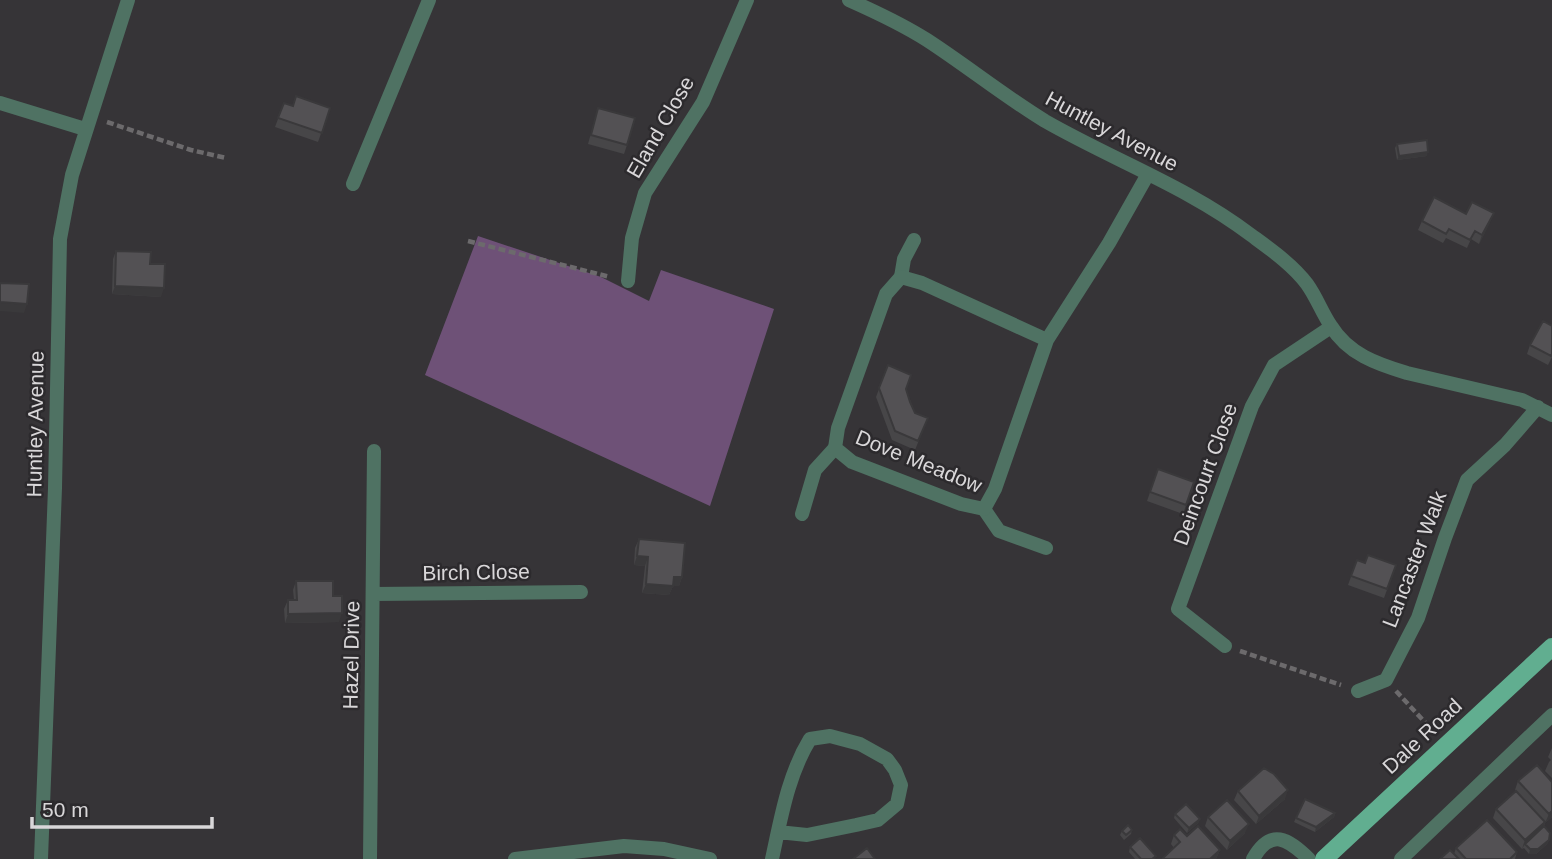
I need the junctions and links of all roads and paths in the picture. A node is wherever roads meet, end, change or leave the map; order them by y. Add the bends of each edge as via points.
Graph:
1 (128, 0) edge
2 (429, 0) edge
3 (747, 0) edge
4 (849, 0) edge
5 (0, 103) edge
6 (85, 129) junction
7 (226, 158) dead end
8 (1148, 174) junction
9 (353, 184) dead end
10 (914, 240) dead end
11 (468, 241) dead end
12 (901, 277) junction
13 (628, 281) joint
14 (1331, 327) junction
15 (1046, 340) junction
16 (1538, 407) junction
17 (1552, 415) edge
18 (835, 448) junction
19 (374, 452) dead end
20 (984, 509) junction
21 (802, 514) dead end
22 (1046, 548) dead end
23 (581, 592) dead end
24 (373, 594) junction
25 (1225, 646) joint
26 (1552, 647) edge
27 (1386, 680) junction
28 (1359, 691) joint
29 (1552, 715) edge
30 (1446, 746) junction
31 (778, 832) junction
32 (41, 859) edge
33 (370, 859) edge
34 (515, 859) edge
35 (710, 859) edge
36 (772, 859) edge
37 (1253, 859) edge
38 (1309, 859) edge
39 (1324, 859) edge
40 (1401, 859) edge

1 - 6 street, Huntley Avenue
2 - 9 street
3 - 13 street, Eland Close via 703,102 645,193 632,238
4 - 8 street, Huntley Avenue via 925,38 1045,121
5 - 6 street
6 - 7 path via 106,122
6 - 32 street, Huntley Avenue via 60,239
8 - 14 street, Huntley Avenue via 1228,218 1289,265 1306,282
8 - 15 street, Dove Meadow
10 - 12 street, Dove Meadow
11 - 13 path
12 - 15 street
12 - 18 street, Dove Meadow via 886,294
14 - 16 street, Huntley Avenue via 1361,356 1389,368
14 - 25 street, Deincourt Close via 1274,365 1252,405 1178,609
15 - 20 street, Dove Meadow
16 - 17 street, Huntley Avenue
16 - 27 street, Lancaster Walk via 1466,481 1418,618
18 - 20 street, Dove Meadow via 852,462
18 - 21 street via 815,470
19 - 24 street, Hazel Drive
20 - 22 street via 999,531
23 - 24 street, Birch Close
24 - 33 street, Hazel Drive
25 - 28 path
26 - 30 main road, Dale Road
27 - 28 street
27 - 30 path
29 - 40 street
30 - 39 main road, Dale Road
31 - 31 street via 791,780 810,739 831,736 860,744 887,759 895,771 901,785 897,804 878,820 807,835
31 - 36 street
34 - 35 street via 624,846
37 - 38 street via 1263,845 1279,839 1293,844

